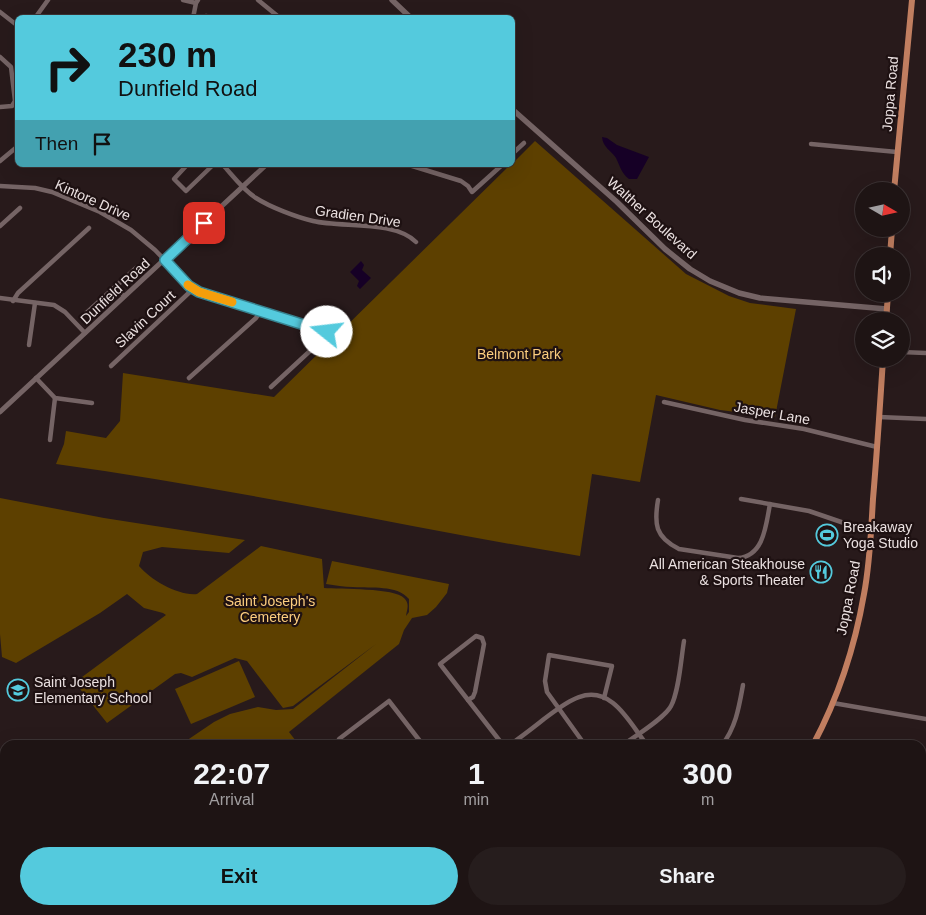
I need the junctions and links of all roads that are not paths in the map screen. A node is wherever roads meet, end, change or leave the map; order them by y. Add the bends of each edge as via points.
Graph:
1 (48, 0) edge
2 (183, 0) edge
3 (258, 0) edge
4 (392, 0) edge
5 (912, 0) edge
6 (197, 2) edge
7 (0, 12) edge
8 (36, 15) edge
9 (194, 15) edge
10 (276, 15) edge
11 (408, 15) edge
12 (15, 24) edge
13 (0, 57) edge
14 (0, 107) edge
15 (515, 112) edge
16 (524, 143) dead end
17 (812, 144) dead end
18 (15, 148) edge
19 (515, 151) edge
20 (0, 152) edge
21 (897, 152) junction
22 (2, 156) edge
23 (0, 161) edge
24 (185, 167) edge
25 (209, 167) edge
26 (225, 167) edge
27 (264, 167) edge
28 (420, 167) edge
29 (500, 167) edge
30 (895, 182) edge
31 (0, 186) edge
32 (243, 187) junction
33 (20, 208) dead end
34 (0, 226) edge
35 (89, 228) dead end
36 (416, 242) dead end
37 (165, 260) junction
38 (136, 268) dead end
39 (116, 286) junction
40 (193, 289) junction
41 (124, 296) junction
42 (0, 298) edge
43 (13, 301) junction
44 (887, 302) edge
45 (35, 303) junction
46 (887, 309) junction
47 (260, 312) junction
48 (887, 312) edge
49 (83, 316) dead end
50 (85, 333) junction
51 (29, 346) dead end
52 (910, 352) edge
53 (926, 353) edge
54 (111, 366) dead end
55 (883, 367) edge
56 (36, 378) junction
57 (189, 378) dead end
58 (272, 386) dead end
59 (55, 398) junction
60 (664, 402) dead end
61 (92, 403) dead end
62 (0, 412) edge
63 (879, 417) junction
64 (926, 419) edge
65 (50, 440) dead end
66 (877, 447) junction
67 (741, 499) dead end
68 (658, 500) dead end
69 (770, 504) junction
70 (871, 528) junction
71 (684, 641) dead end
72 (743, 685) dead end
73 (604, 698) junction
74 (468, 700) junction
75 (833, 703) junction
76 (557, 709) junction
77 (926, 719) edge
78 (638, 734) junction
79 (340, 740) edge
80 (419, 740) edge
81 (499, 740) edge
82 (517, 740) edge
83 (581, 740) edge
84 (630, 740) edge
85 (642, 740) edge
86 (725, 740) edge
87 (815, 740) edge

1 - 8 street
2 - 6 street
3 - 10 street
4 - 11 main road
5 - 21 main road, Joppa Road
6 - 9 street
7 - 12 street
13 - 14 street via 10,67 15,101 12,106
15 - 46 main road, Walther Boulevard via 670,253 710,281 760,298
16 - 19 street
17 - 21 street
18 - 22 street
20 - 22 street
21 - 30 main road, Joppa Road
22 - 23 street
24 - 25 street via 174,179 186,191
26 - 32 street, Gradien Drive
27 - 32 street, Dunfield Road
28 - 29 street via 461,181 472,192
31 - 37 street, Kintore Drive via 52,192 113,218
32 - 36 street, Gradien Drive via 255,197 309,220 387,229 406,234
32 - 37 street, Dunfield Road
33 - 34 street
35 - 43 street
37 - 40 street, Kintore Drive
37 - 41 street, Dunfield Road
38 - 39 street
39 - 41 street
39 - 49 street
40 - 47 street
40 - 54 street, Slavin Court
41 - 50 street, Dunfield Road
42 - 43 street
43 - 45 street
44 - 46 main road
45 - 50 street via 57,306
45 - 51 street
46 - 48 main road
47 - 57 street
47 - 58 street via 327,332
50 - 56 street, Dunfield Road
52 - 53 street
55 - 63 main road, Joppa Road
56 - 59 street
56 - 62 street, Dunfield Road
59 - 61 street
59 - 65 street
60 - 66 street, Jasper Lane via 745,420 804,428
63 - 64 street
63 - 66 main road, Joppa Road
66 - 70 main road, Joppa Road
67 - 69 street
68 - 69 street via 657,528 671,545 738,558 750,555 760,544
69 - 70 street via 809,510 847,524
70 - 75 main road, Joppa Road via 862,603
71 - 78 street via 671,706
72 - 86 street via 735,722
73 - 76 street via 583,695
73 - 76 street via 612,666 549,655 545,686
73 - 78 street via 616,706
74 - 74 street via 440,664 474,637 479,637 484,644 475,692
74 - 81 street
75 - 77 street
75 - 87 main road, Joppa Road
76 - 82 street
76 - 83 street
78 - 84 street
78 - 85 street
79 - 80 street via 389,701

